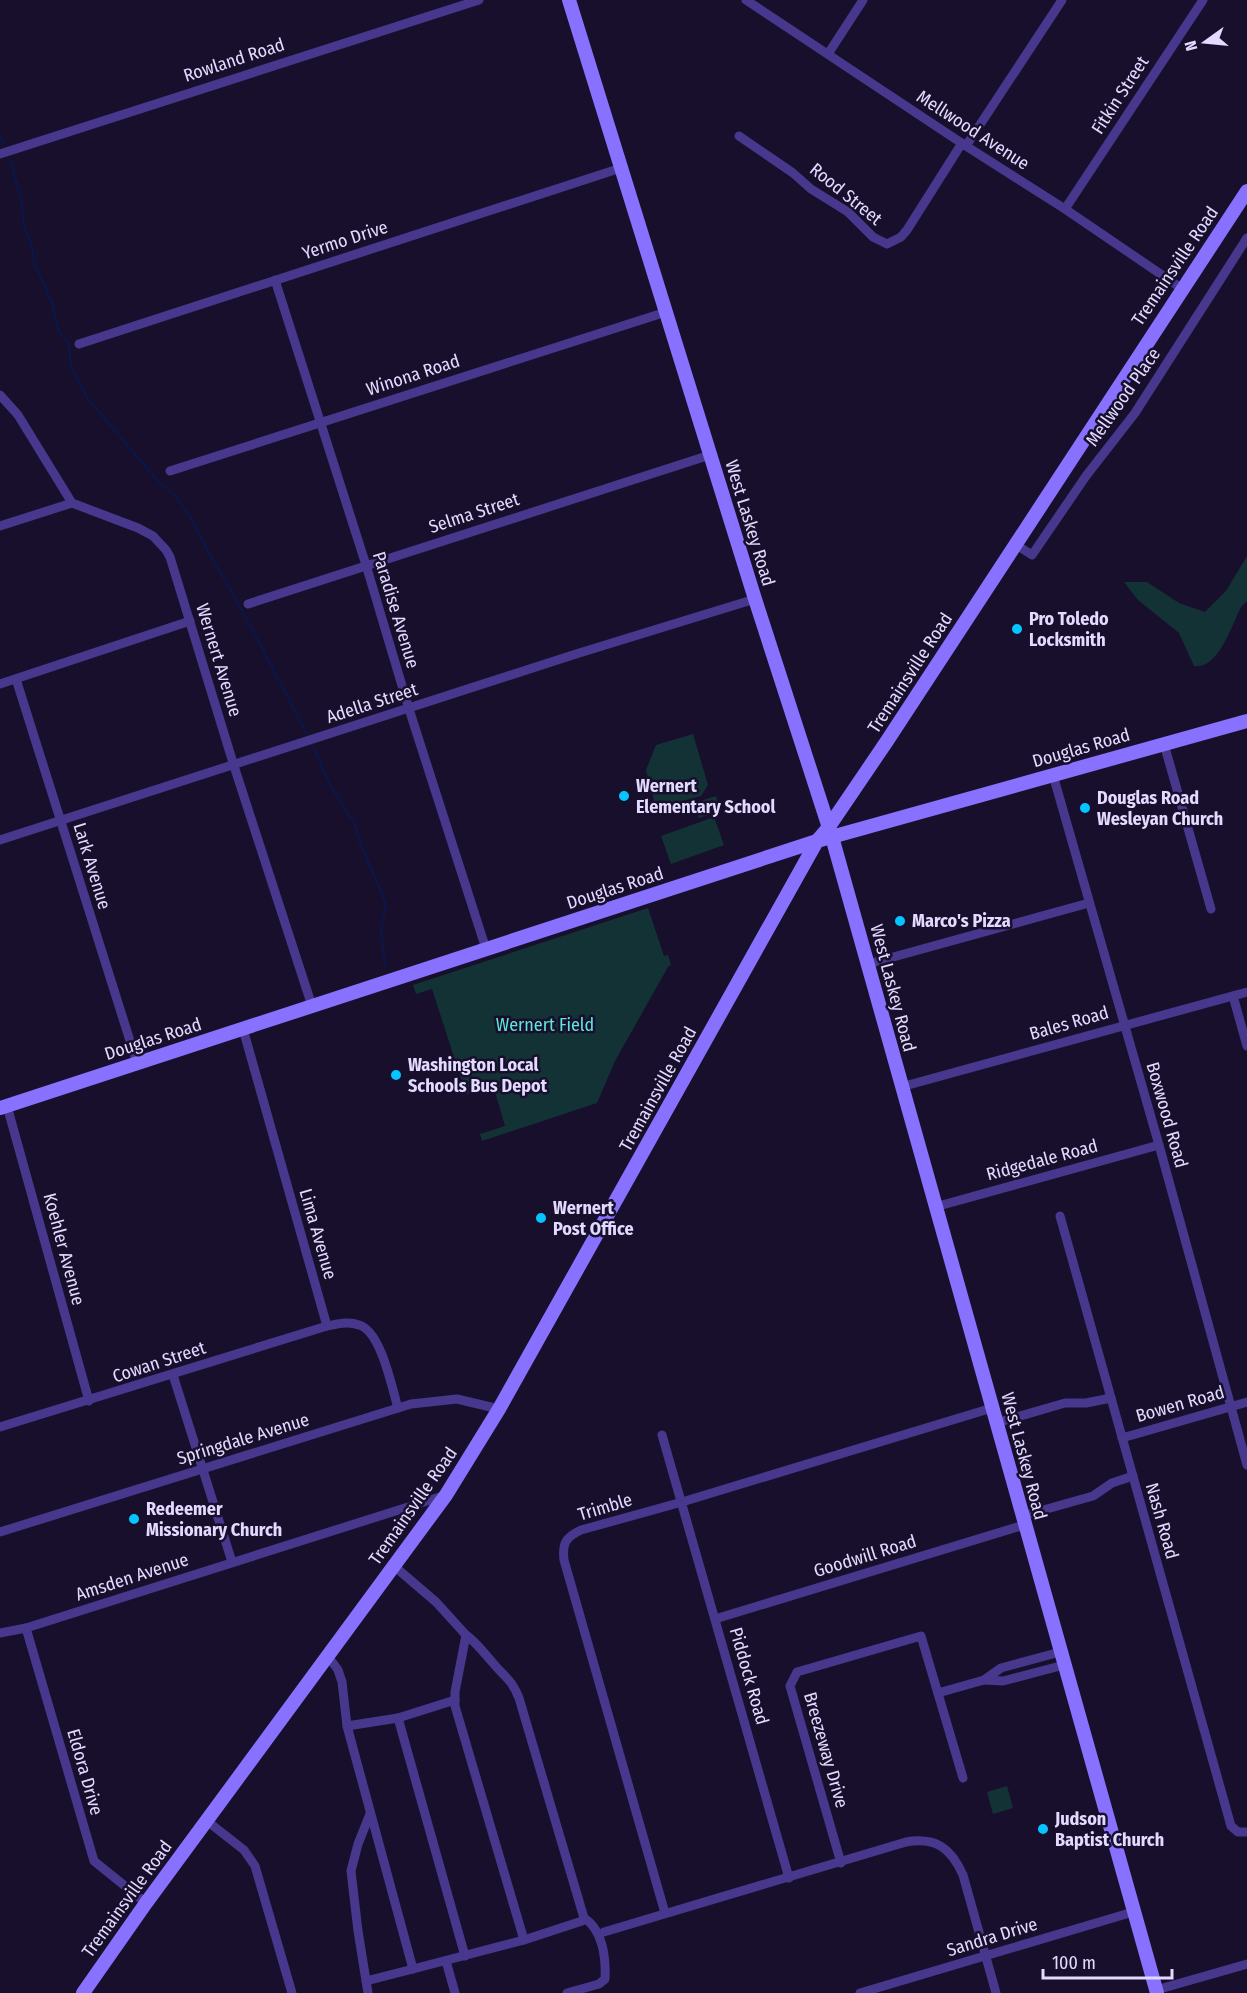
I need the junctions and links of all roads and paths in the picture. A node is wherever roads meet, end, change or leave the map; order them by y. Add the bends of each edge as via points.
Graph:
1 (479, 0) edge
2 (569, 0) edge
3 (746, 0) edge
4 (863, 0) edge
5 (1062, 0) edge
6 (1203, 0) edge
7 (828, 54) junction
8 (739, 136) dead end
9 (964, 145) junction
10 (0, 154) edge
11 (621, 168) junction
12 (1247, 191) edge
13 (1065, 208) junction
14 (1247, 238) edge
15 (275, 280) junction
16 (1182, 288) junction
17 (666, 312) junction
18 (78, 344) dead end
19 (0, 394) edge
20 (319, 423) junction
21 (710, 454) junction
22 (170, 471) dead end
23 (72, 503) junction
24 (0, 526) edge
25 (1015, 544) junction
26 (366, 565) junction
27 (755, 599) junction
28 (248, 604) dead end
29 (190, 621) junction
30 (16, 679) junction
31 (0, 684) edge
32 (409, 709) junction
33 (1247, 721) edge
34 (1164, 744) junction
35 (234, 766) junction
36 (1053, 775) junction
37 (61, 821) junction
38 (830, 833) junction
39 (0, 840) edge
40 (817, 841) junction
41 (1089, 903) junction
42 (1211, 909) dead end
43 (486, 949) junction
44 (868, 964) junction
45 (1247, 992) edge
46 (1233, 996) junction
47 (312, 1006) junction
48 (1124, 1024) junction
49 (243, 1029) junction
50 (1247, 1046) edge
51 (136, 1063) junction
52 (901, 1087) junction
53 (3, 1107) edge
54 (1159, 1145) junction
55 (935, 1207) junction
56 (1060, 1216) dead end
57 (327, 1326) junction
58 (173, 1375) junction
59 (1111, 1398) junction
60 (88, 1401) junction
61 (1247, 1402) edge
62 (1231, 1407) junction
63 (398, 1408) junction
64 (992, 1408) junction
65 (498, 1409) junction
66 (996, 1423) junction
67 (0, 1427) edge
68 (662, 1435) dead end
69 (1122, 1438) junction
70 (1247, 1465) edge
71 (202, 1469) junction
72 (1133, 1476) junction
73 (446, 1495) junction
74 (682, 1502) junction
75 (1023, 1520) junction
76 (0, 1532) edge
77 (232, 1562) junction
78 (394, 1566) junction
79 (715, 1619) junction
80 (26, 1628) junction
81 (0, 1633) edge
82 (466, 1635) junction
83 (328, 1656) junction
84 (1062, 1659) junction
85 (984, 1680) junction
86 (938, 1693) junction
87 (455, 1700) junction
88 (398, 1718) junction
89 (347, 1726) junction
90 (963, 1778) dead end
91 (370, 1814) junction
92 (207, 1821) junction
93 (1243, 1832) edge
94 (841, 1863) junction
95 (789, 1878) junction
96 (146, 1903) junction
97 (1133, 1912) junction
98 (665, 1914) junction
99 (584, 1918) junction
100 (604, 1932) dead end
101 (524, 1940) junction
102 (465, 1956) junction
103 (985, 1956) junction
104 (446, 1961) junction
105 (1247, 1964) edge
106 (413, 1968) junction
107 (366, 1981) junction
108 (1156, 1992) edge
109 (82, 1993) edge
110 (292, 1993) edge
111 (368, 1993) edge
112 (455, 1993) edge
113 (567, 1993) edge
114 (860, 1993) edge
115 (996, 1993) edge

1 - 10 street, Rowland Road
2 - 11 street, West Laskey Road
3 - 7 street, Mellwood Avenue
4 - 7 street
5 - 9 street, Rood Street
6 - 13 street, Fitkin Street
7 - 9 street, Mellwood Avenue
8 - 9 street, Rood Street via 887,244 907,230
9 - 13 street, Mellwood Avenue
11 - 15 street, Yermo Drive
11 - 17 street, West Laskey Road
12 - 16 street, Tremainsville Road
13 - 16 street, Mellwood Avenue
14 - 25 street, Mellwood Place via 1135,413 1032,555
15 - 18 street, Yermo Drive
15 - 20 street, Paradise Avenue
16 - 25 street, Tremainsville Road
17 - 20 street, Winona Road
17 - 21 street, West Laskey Road
19 - 23 street via 18,415
20 - 22 street, Winona Road
20 - 26 street, Paradise Avenue
21 - 26 street, Selma Street
21 - 27 street, West Laskey Road
23 - 24 street
23 - 29 street, Wernert Avenue via 138,528 161,543 171,558
25 - 38 street, Tremainsville Road
26 - 28 street, Selma Street
26 - 32 street, Paradise Avenue
27 - 32 street, Adella Street
27 - 38 street, West Laskey Road
29 - 30 street
29 - 35 street, Wernert Avenue
30 - 31 street
30 - 37 street, Lark Avenue
32 - 35 street, Adella Street
32 - 43 street, Paradise Avenue
33 - 34 street, Douglas Road
34 - 36 street, Douglas Road
34 - 42 street
35 - 37 street, Adella Street
35 - 47 street, Wernert Avenue
36 - 38 street, Douglas Road
36 - 41 street, Boxwood Road
37 - 39 street, Adella Street
37 - 51 street, Lark Avenue
38 - 40 street, Tremainsville Road
38 - 44 street, West Laskey Road
40 - 43 street, Douglas Road
40 - 65 street, Tremainsville Road
41 - 44 street
41 - 48 street, Boxwood Road
43 - 47 street, Douglas Road
44 - 52 street, West Laskey Road
45 - 46 street, Bales Road
46 - 48 street, Bales Road
46 - 50 street
47 - 49 street, Douglas Road
48 - 52 street, Bales Road
48 - 54 street, Boxwood Road
49 - 51 street, Douglas Road
49 - 57 street, Lima Avenue
51 - 53 street, Douglas Road
52 - 55 street, West Laskey Road
53 - 60 street, Koehler Avenue
54 - 55 street, Ridgedale Road
54 - 62 street, Boxwood Road
55 - 64 street, West Laskey Road
56 - 59 street, Nash Road
57 - 58 street, Cowan Street
57 - 63 street via 361,1325 371,1332
58 - 60 street, Cowan Street
58 - 71 street
59 - 66 street via 1065,1403
59 - 69 street, Nash Road
60 - 67 street, Cowan Street
61 - 62 street, Bowen Road
62 - 69 street, Bowen Road
62 - 70 street, Boxwood Road
63 - 65 street, Springdale Avenue via 457,1400
63 - 71 street, Springdale Avenue
64 - 66 street, West Laskey Road
64 - 74 street, Trimble
65 - 73 street, Tremainsville Road
66 - 75 street, West Laskey Road
68 - 74 street, Piddock Road
69 - 72 street, Nash Road
71 - 76 street, Springdale Avenue
71 - 77 street
72 - 75 street, Goodwill Road via 1112,1483 1093,1496
72 - 93 street, Nash Road via 1232,1826
73 - 77 street, Amsden Avenue
73 - 78 street, Tremainsville Road
74 - 79 street, Piddock Road
74 - 98 street, Trimble via 581,1530 567,1540 563,1549
75 - 79 street, Goodwill Road
75 - 84 street, West Laskey Road
77 - 80 street, Amsden Avenue
78 - 82 street via 436,1602
78 - 83 street, Tremainsville Road
79 - 95 street, Piddock Road
80 - 81 street, Amsden Avenue
80 - 96 street, Eldora Drive via 94,1861
82 - 87 street
82 - 99 street via 514,1686
83 - 89 street via 342,1682
83 - 92 street, Tremainsville Road
84 - 85 street via 1003,1681
84 - 85 street via 1001,1668
84 - 97 street, West Laskey Road
85 - 86 street
86 - 90 street, Breezeway Drive
86 - 94 street, Breezeway Drive via 921,1636 797,1672 790,1686
87 - 88 street
87 - 101 street
88 - 89 street
88 - 102 street
89 - 91 street
91 - 106 street
91 - 107 street via 351,1871
92 - 96 street, Tremainsville Road
92 - 110 street via 243,1850 255,1866
94 - 95 street
94 - 103 street via 914,1841 931,1842 948,1851 963,1875
95 - 98 street
96 - 109 street, Tremainsville Road
97 - 103 street, Sandra Drive
97 - 108 street, West Laskey Road
98 - 100 street
99 - 101 street
99 - 113 street via 594,1924 599,1937 605,1979
101 - 102 street
102 - 104 street
103 - 114 street, Sandra Drive
103 - 115 street
104 - 106 street
104 - 112 street
105 - 108 street
106 - 107 street
107 - 111 street

